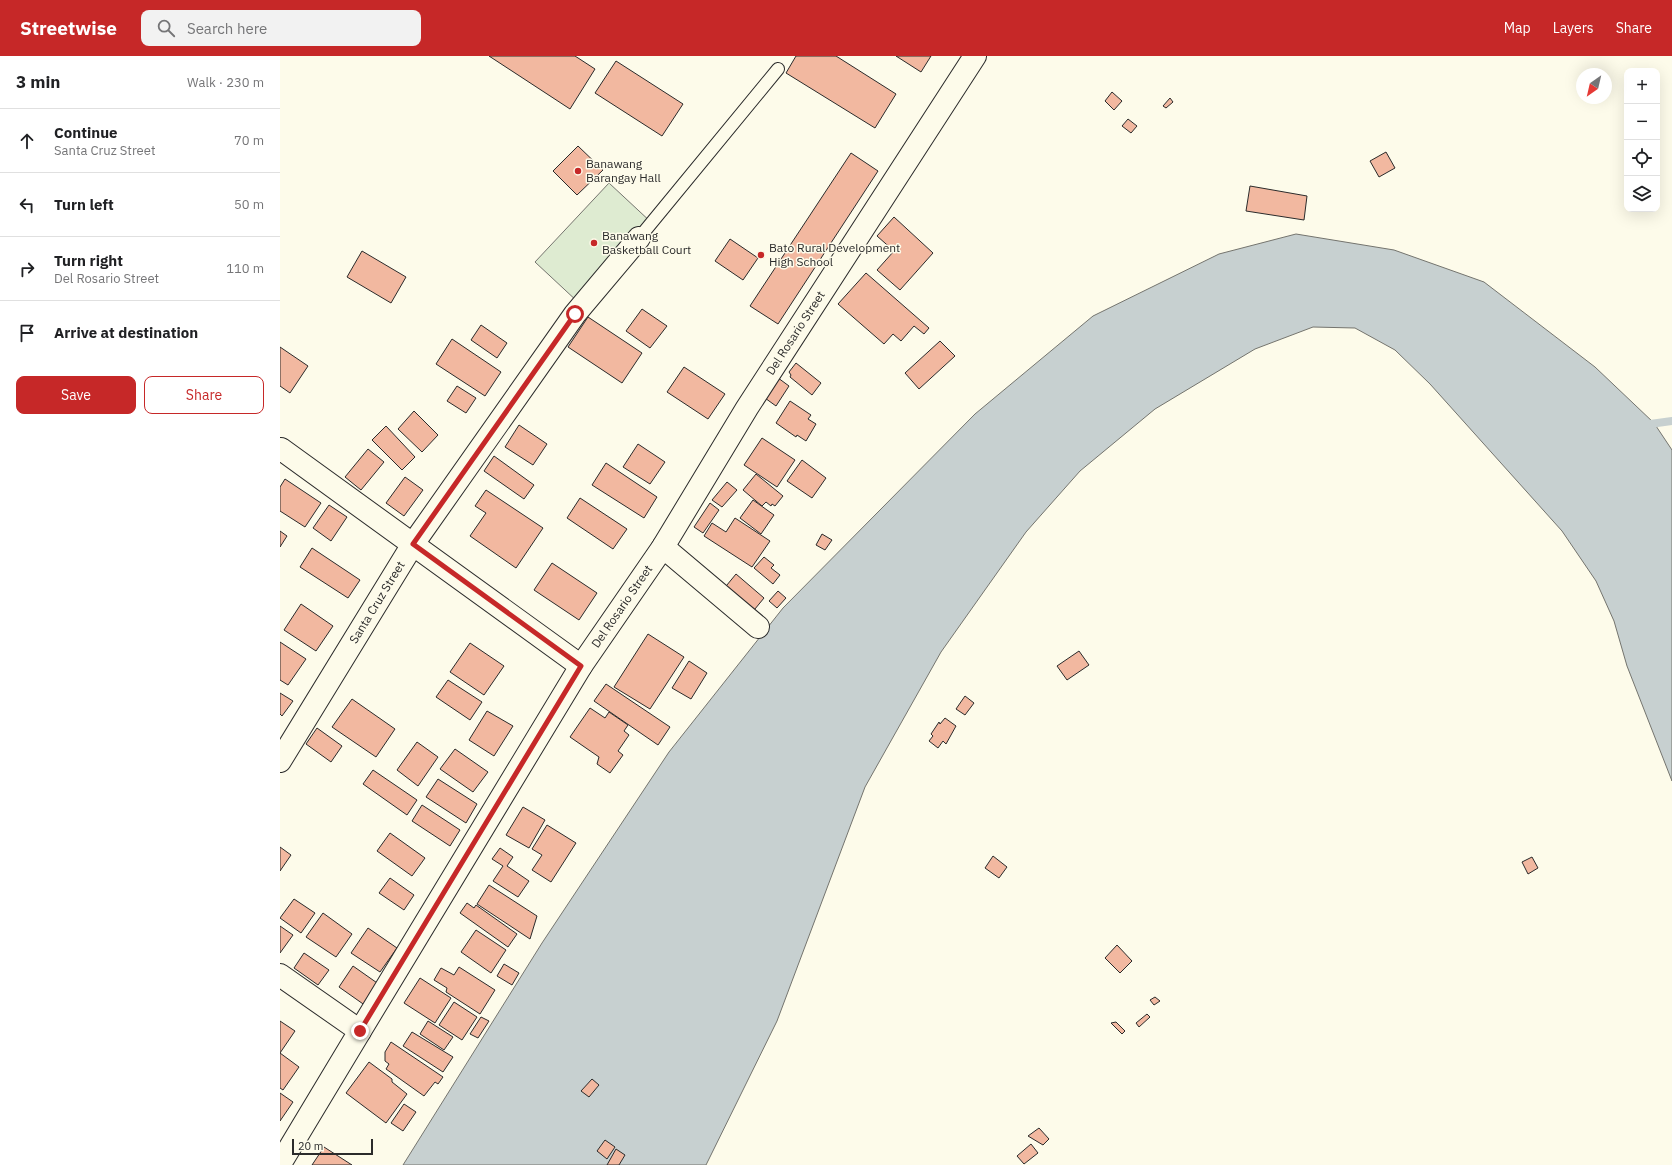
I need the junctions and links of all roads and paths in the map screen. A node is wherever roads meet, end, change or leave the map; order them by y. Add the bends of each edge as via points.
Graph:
1 (976, 56) edge
2 (778, 69) dead end
3 (639, 238) joint
4 (281, 450) edge
5 (413, 544) junction
6 (663, 547) junction
7 (758, 627) dead end
8 (581, 666) junction
9 (280, 761) edge
10 (280, 976) edge
11 (360, 1031) junction
12 (280, 1164) edge

1 - 6 street, Del Rosario Street via 751,401
2 - 3 lane
3 - 5 street, Santa Cruz Street via 575,314
4 - 5 street
5 - 8 street
5 - 9 street, Santa Cruz Street
6 - 7 street
6 - 8 street, Del Rosario Street
8 - 11 street, Del Rosario Street
10 - 11 street
11 - 12 street, Del Rosario Street

